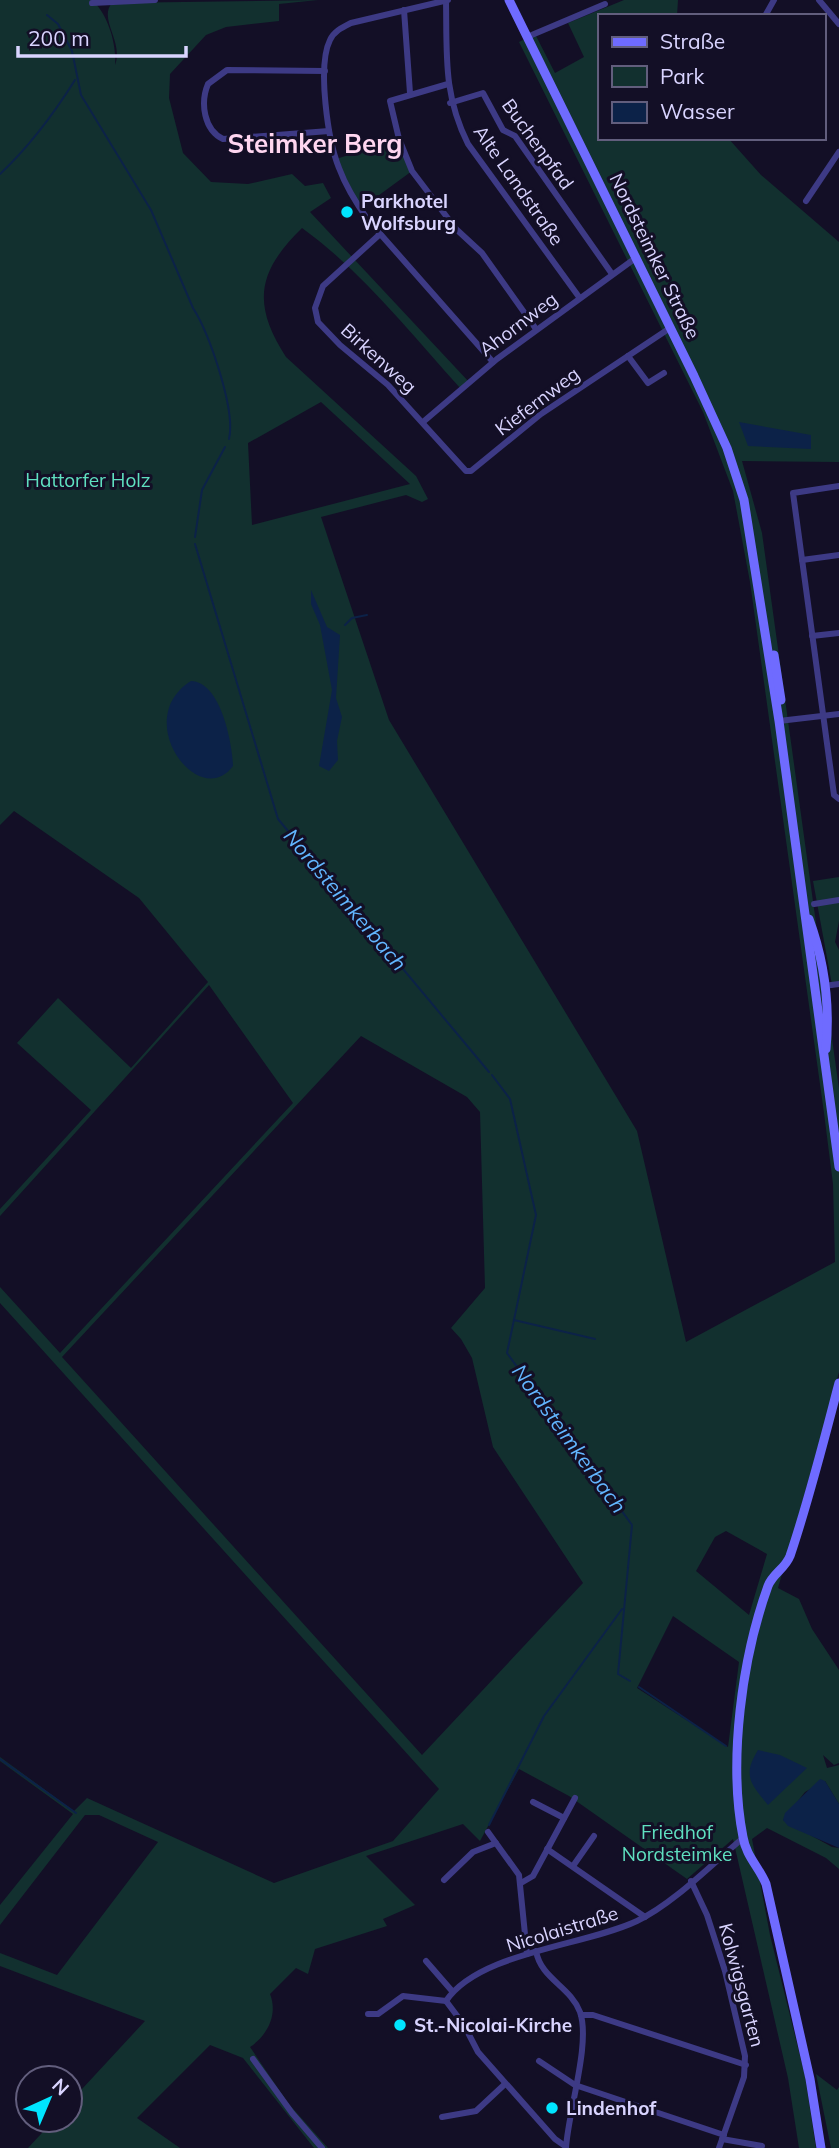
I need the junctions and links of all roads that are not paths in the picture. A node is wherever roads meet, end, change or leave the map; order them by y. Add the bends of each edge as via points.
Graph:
1 (155, 0) edge
2 (447, 0) edge
3 (509, 0) edge
4 (819, 0) edge
5 (92, 3) dead end
6 (605, 4) dead end
7 (404, 10) junction
8 (839, 24) edge
9 (527, 37) junction
10 (326, 71) junction
11 (448, 84) junction
12 (410, 93) junction
13 (450, 103) junction
14 (329, 131) junction
15 (839, 152) edge
16 (806, 201) dead end
17 (379, 235) junction
18 (636, 257) junction
19 (612, 274) junction
20 (579, 298) junction
21 (670, 328) junction
22 (536, 330) junction
23 (628, 356) junction
24 (493, 362) junction
25 (664, 373) dead end
26 (423, 422) junction
27 (466, 471) joint
28 (839, 486) edge
29 (839, 555) edge
30 (802, 560) junction
31 (839, 633) edge
32 (812, 636) junction
33 (839, 714) edge
34 (824, 716) junction
35 (781, 721) junction
36 (839, 799) edge
37 (839, 900) edge
38 (814, 904) dead end
39 (839, 985) edge
40 (819, 987) junction
41 (839, 1167) edge
42 (839, 1383) edge
43 (575, 1798) dead end
44 (533, 1802) dead end
45 (564, 1818) junction
46 (488, 1832) dead end
47 (594, 1836) dead end
48 (743, 1838) junction
49 (496, 1843) junction
50 (547, 1849) junction
51 (573, 1866) junction
52 (444, 1880) dead end
53 (691, 1881) junction
54 (520, 1883) junction
55 (645, 1917) junction
56 (536, 1951) junction
57 (527, 1954) junction
58 (426, 1961) dead end
59 (452, 1991) junction
60 (446, 2001) junction
61 (368, 2014) dead end
62 (581, 2015) junction
63 (253, 2059) dead end
64 (538, 2061) dead end
65 (746, 2065) junction
66 (505, 2084) junction
67 (575, 2085) junction
68 (442, 2117) dead end
69 (723, 2137) junction
70 (762, 2146) dead end
71 (565, 2147) edge
72 (322, 2148) edge
73 (719, 2148) edge
74 (821, 2148) edge

1 - 5 street
2 - 7 street
2 - 11 street, Alte Landstraße
3 - 9 street, Nordsteimker Straße
4 - 8 street
6 - 9 street
7 - 10 street via 340,28 331,38
7 - 12 street
9 - 18 street, Nordsteimker Straße
10 - 14 street
10 - 14 street via 227,70 208,84 204,102 209,127 216,136 229,140
11 - 12 street
11 - 13 street, Alte Landstraße
12 - 22 street via 390,101 412,171 456,229 482,253
13 - 19 street, Buchenpfad via 483,93 503,130 515,136
13 - 20 street, Alte Landstraße via 468,144
14 - 17 street via 350,193
15 - 16 street
17 - 24 street
17 - 26 street, Birkenweg via 323,286 316,316 323,328 388,384
18 - 19 street, Ahornweg
18 - 21 street, Nordsteimker Straße
19 - 20 street, Ahornweg
20 - 22 street, Ahornweg
21 - 23 street, Kiefernweg
21 - 35 street, Nordsteimker Straße via 712,415 744,500 776,664
22 - 24 street, Ahornweg
23 - 25 street via 648,383
23 - 27 street, Kiefernweg via 557,402
24 - 26 street, Ahornweg
26 - 27 street, Birkenweg
28 - 30 street via 793,493
29 - 30 street
30 - 32 street
31 - 32 street
32 - 34 street
33 - 34 street
34 - 35 street
34 - 36 street via 834,795
35 - 40 street, Nordsteimker Straße via 788,754 786,788 801,890 817,944
37 - 38 street
39 - 40 street
40 - 41 street, Nordsteimker Straße
42 - 48 street via 789,1558 769,1585 749,1661 739,1741
43 - 45 street
44 - 45 street
45 - 50 street
46 - 49 street
47 - 51 street
48 - 53 street, Nicolaistraße
48 - 74 street via 749,1858 766,1884
49 - 52 street via 473,1853
49 - 54 street via 515,1866
50 - 51 street
50 - 54 street via 533,1876
51 - 55 street
53 - 55 street, Nicolaistraße
53 - 65 street, Kolwigsgarten via 725,1970
54 - 57 street
55 - 56 street, Nicolaistraße
56 - 57 street, Nicolaistraße
56 - 62 street via 541,1968 568,1993
57 - 59 street, Nicolaistraße
58 - 59 street
59 - 60 street, Nicolaistraße
60 - 61 street via 403,1996 378,2014
60 - 66 street
62 - 65 street
62 - 67 street
63 - 72 street
64 - 67 street
65 - 69 street, Kolwigsgarten
66 - 68 street via 477,2111
66 - 71 street
67 - 69 street
67 - 71 street
69 - 70 street
69 - 73 street, Kolwigsgarten

